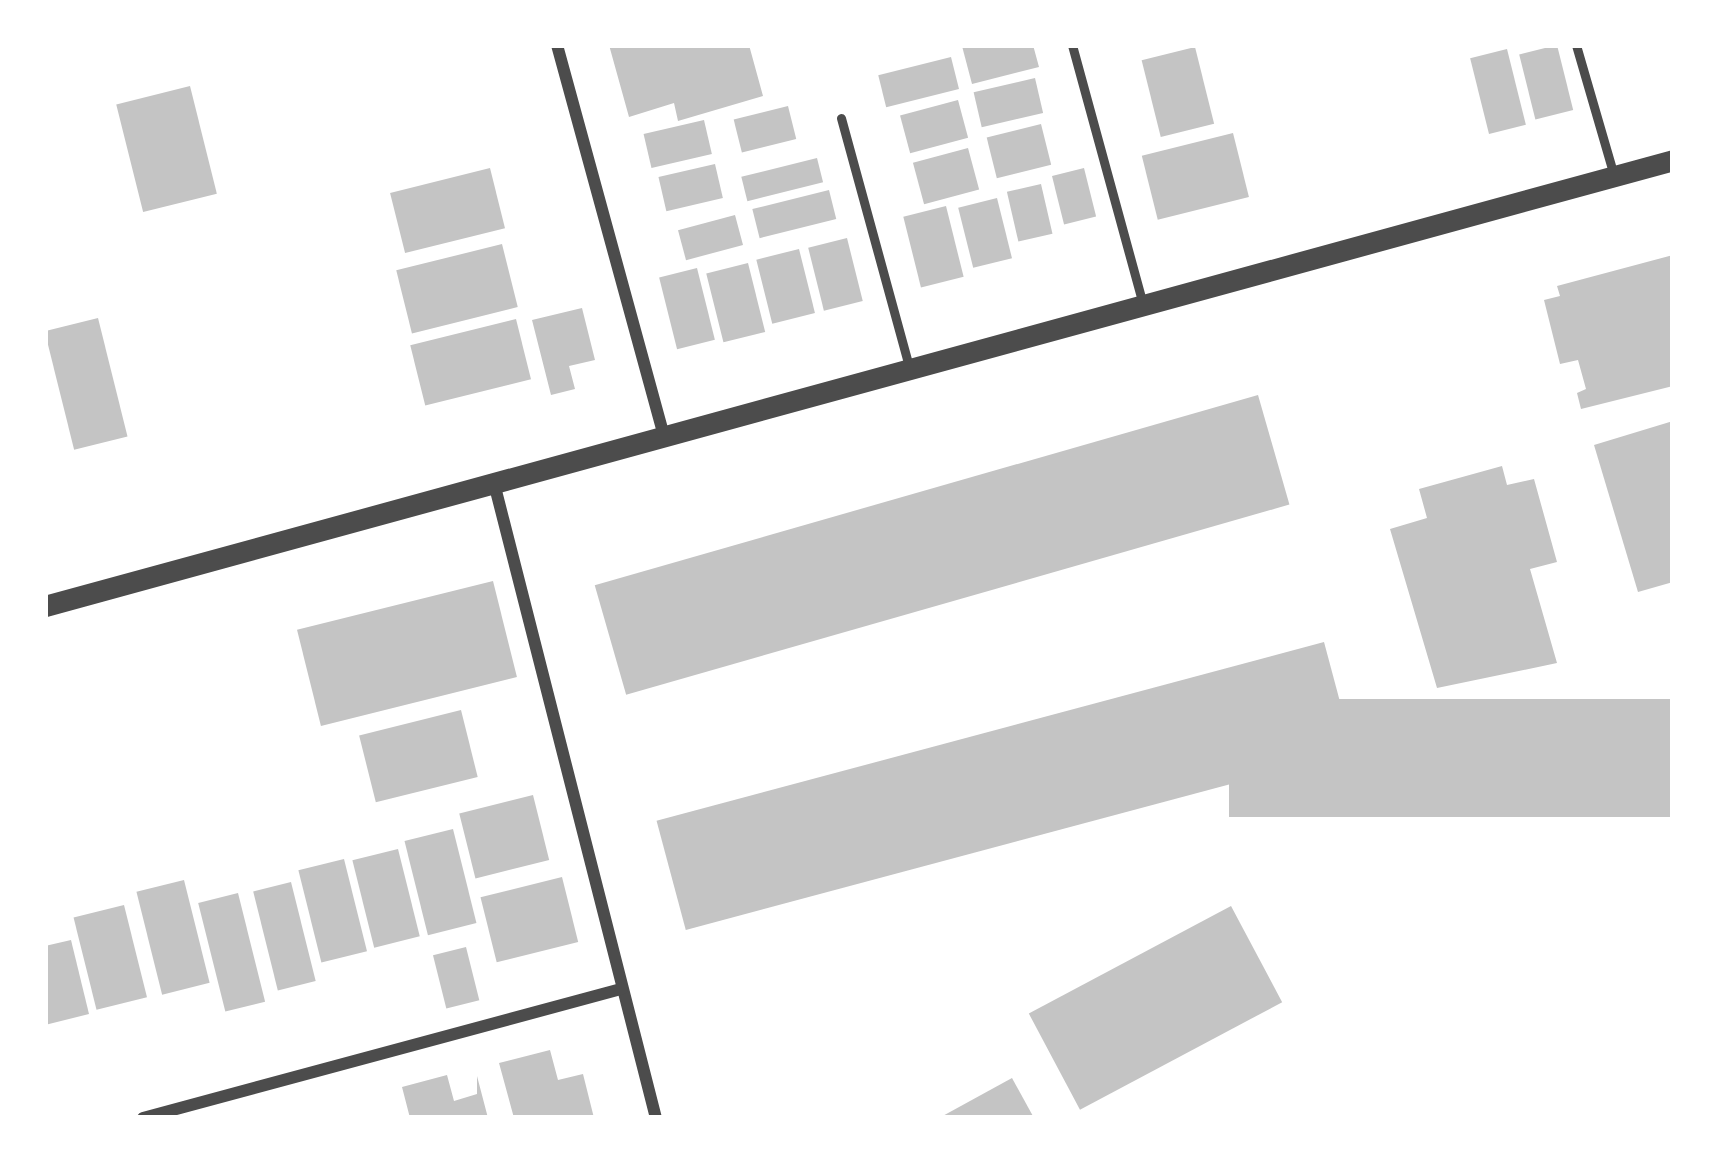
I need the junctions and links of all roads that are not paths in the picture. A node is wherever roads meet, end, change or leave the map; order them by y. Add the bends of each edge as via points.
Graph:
1 (556, 45) edge
2 (1072, 45) edge
3 (1576, 45) edge
4 (841, 118) dead end
5 (1673, 160) edge
6 (1614, 176) junction
7 (1142, 305) junction
8 (910, 369) junction
9 (664, 436) junction
10 (494, 483) junction
11 (45, 606) edge
12 (622, 988) junction
13 (143, 1118) edge
14 (656, 1118) edge

1 - 9 street
2 - 7 lane
3 - 6 lane
4 - 8 lane
5 - 6 street
6 - 7 street
7 - 8 street
8 - 9 street
9 - 10 street
10 - 11 street
10 - 12 street
12 - 13 street
12 - 14 street

